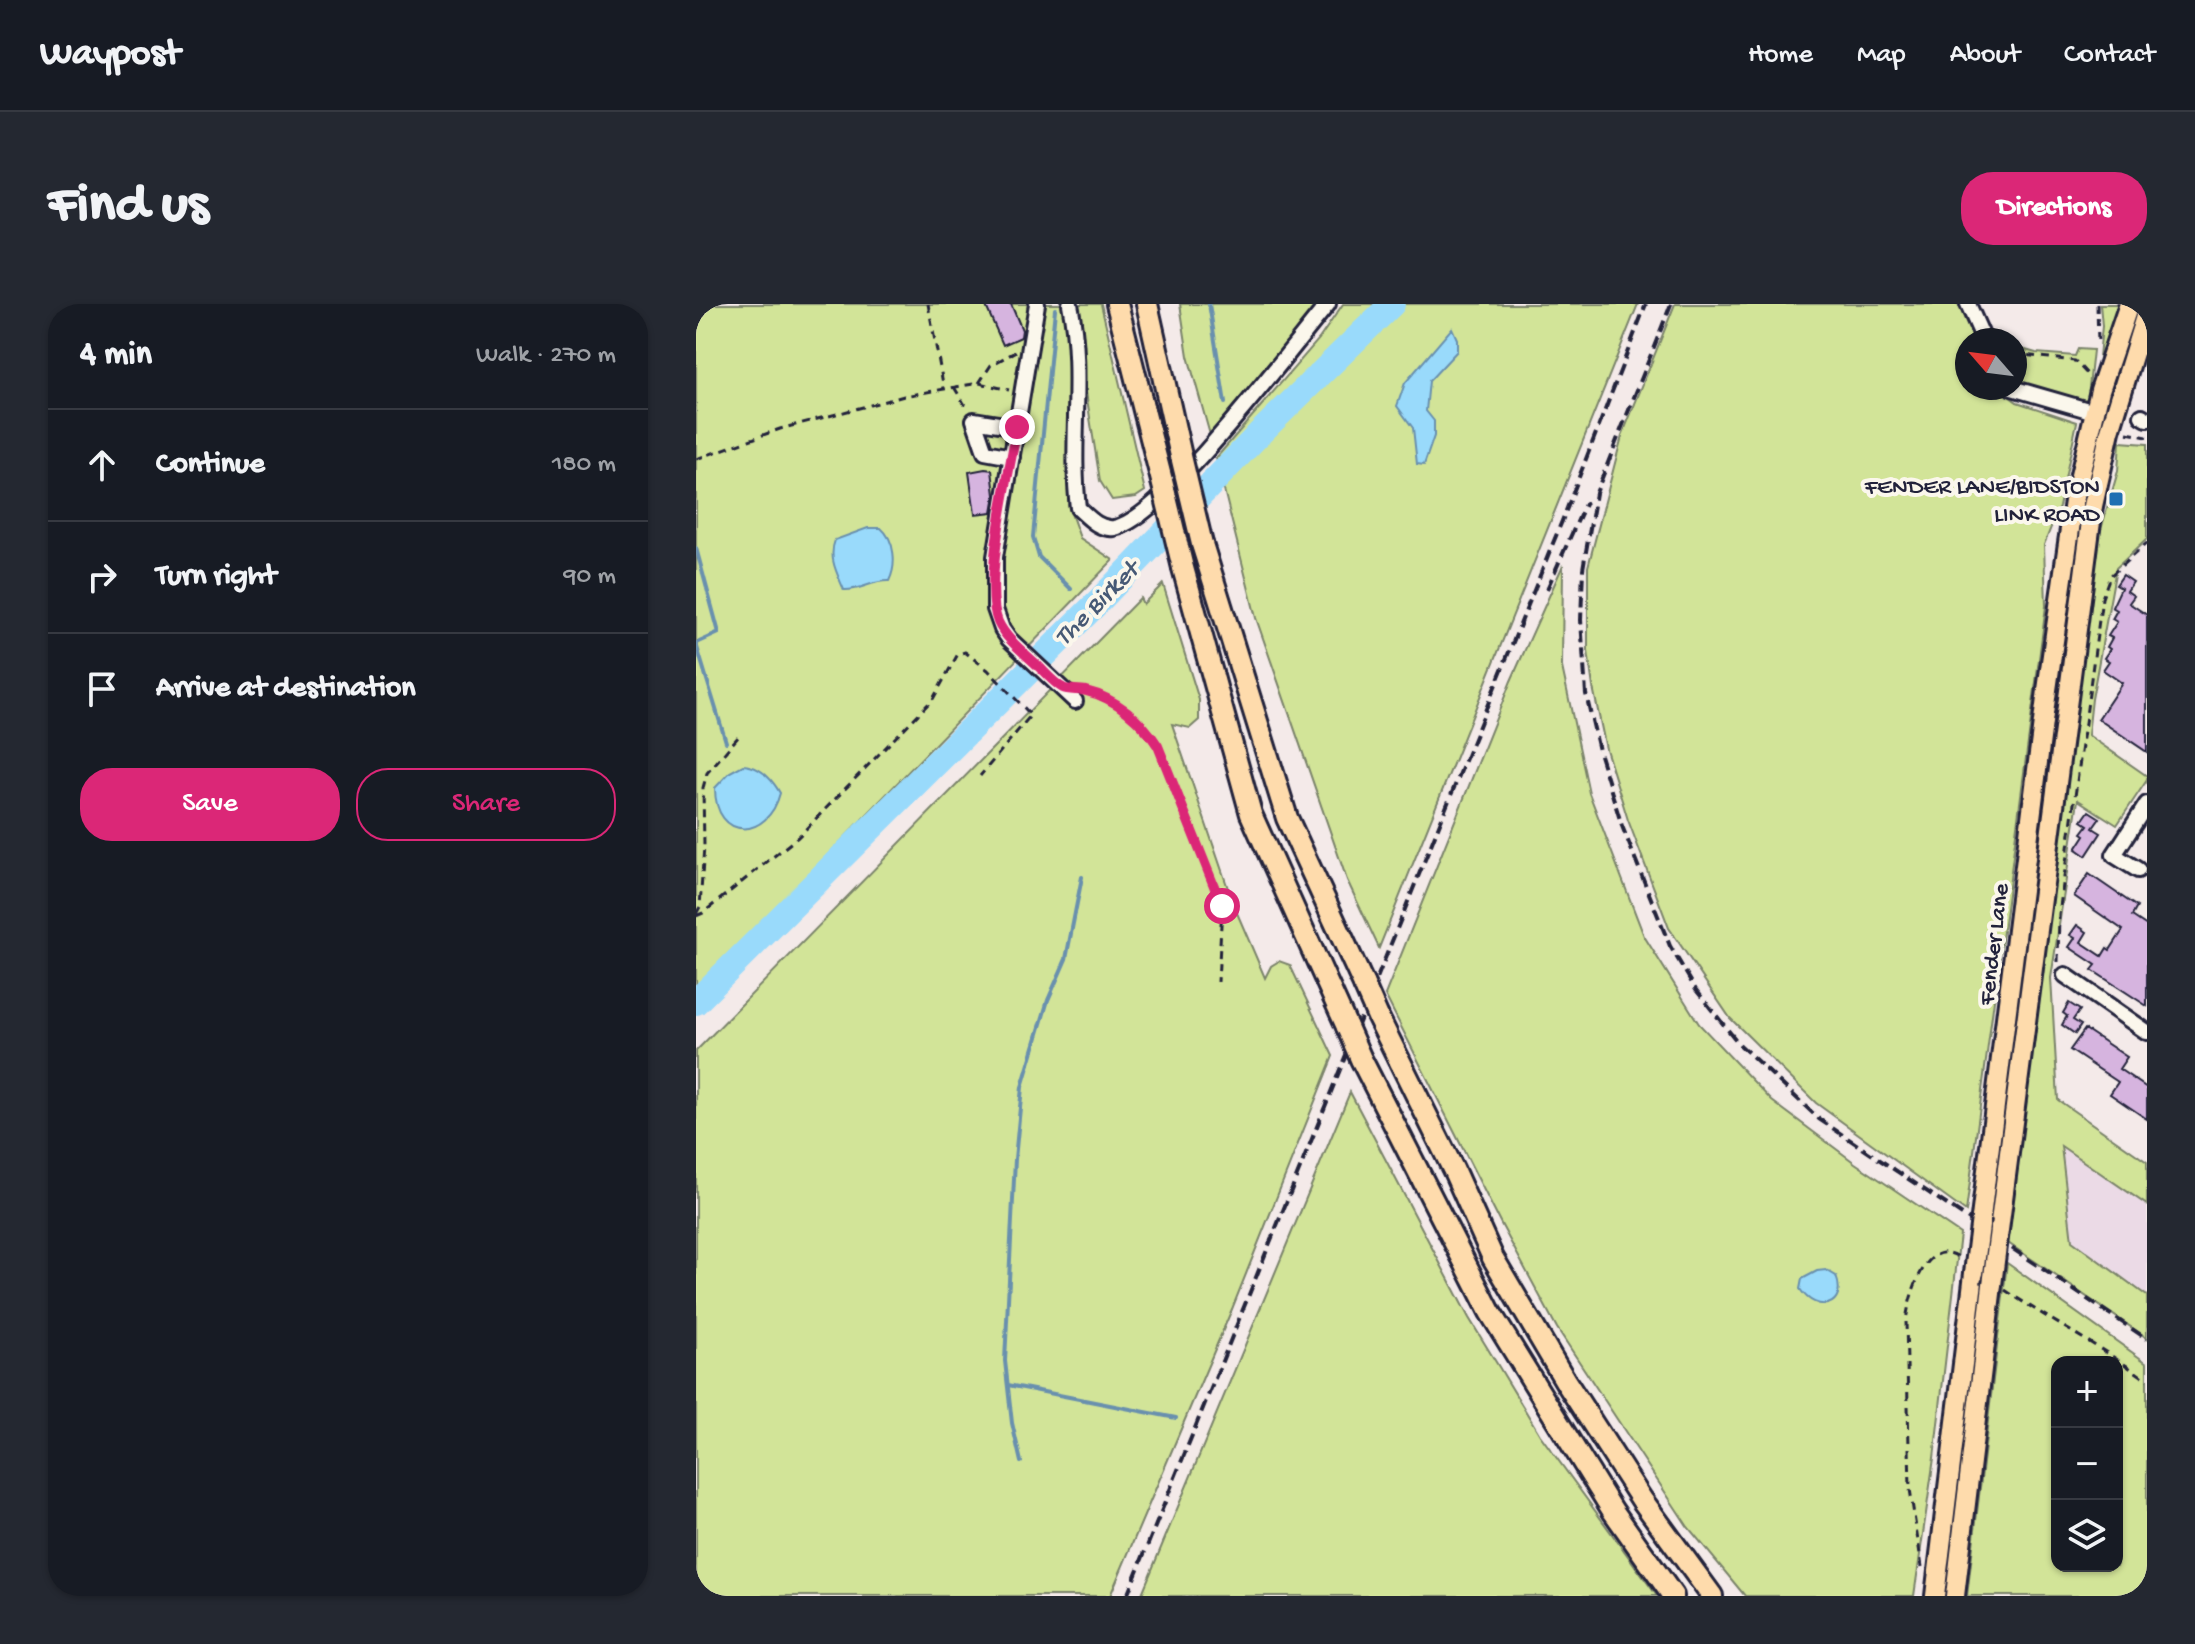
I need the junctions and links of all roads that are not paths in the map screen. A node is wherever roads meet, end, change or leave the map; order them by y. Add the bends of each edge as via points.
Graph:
1 (1037, 304) edge
2 (1070, 304) edge
3 (1117, 304) edge
4 (1129, 304) edge
5 (1147, 304) edge
6 (1159, 304) edge
7 (1328, 304) edge
8 (1968, 304) edge
9 (2129, 304) edge
10 (2147, 310) edge
11 (1979, 328) edge
12 (2027, 392) edge
13 (2095, 412) junction
14 (1017, 427) junction
15 (1181, 456) junction
16 (1012, 457) junction
17 (1162, 481) junction
18 (1070, 695) road end
19 (2147, 804) edge
20 (2138, 870) dead end
21 (2065, 975) road end
22 (2147, 1032) edge
23 (1935, 1593) edge
24 (1673, 1596) edge
25 (1712, 1596) edge
26 (1955, 1596) edge

1 - 14 street
2 - 7 street via 1077,337 1078,508 1097,525 1113,528 1140,517 1213,444
3 - 17 highway
4 - 17 highway
5 - 15 highway
6 - 15 highway
8 - 11 street
9 - 13 main road, Fender Lane
10 - 26 main road, Fender Lane, bridge via 2093,506
12 - 13 street
13 - 23 main road, Fender Lane, bridge via 2074,501 2047,690 1981,1218 1970,1267
14 - 16 street
14 - 16 street via 974,420 985,452
15 - 25 highway, bridge via 1202,544 1287,818 1378,1017 1493,1258 1642,1500
16 - 18 street via 995,557 995,609 1009,639
17 - 24 highway, bridge via 1251,814 1361,1059 1490,1312 1613,1511
19 - 20 street via 2114,855
21 - 22 street

